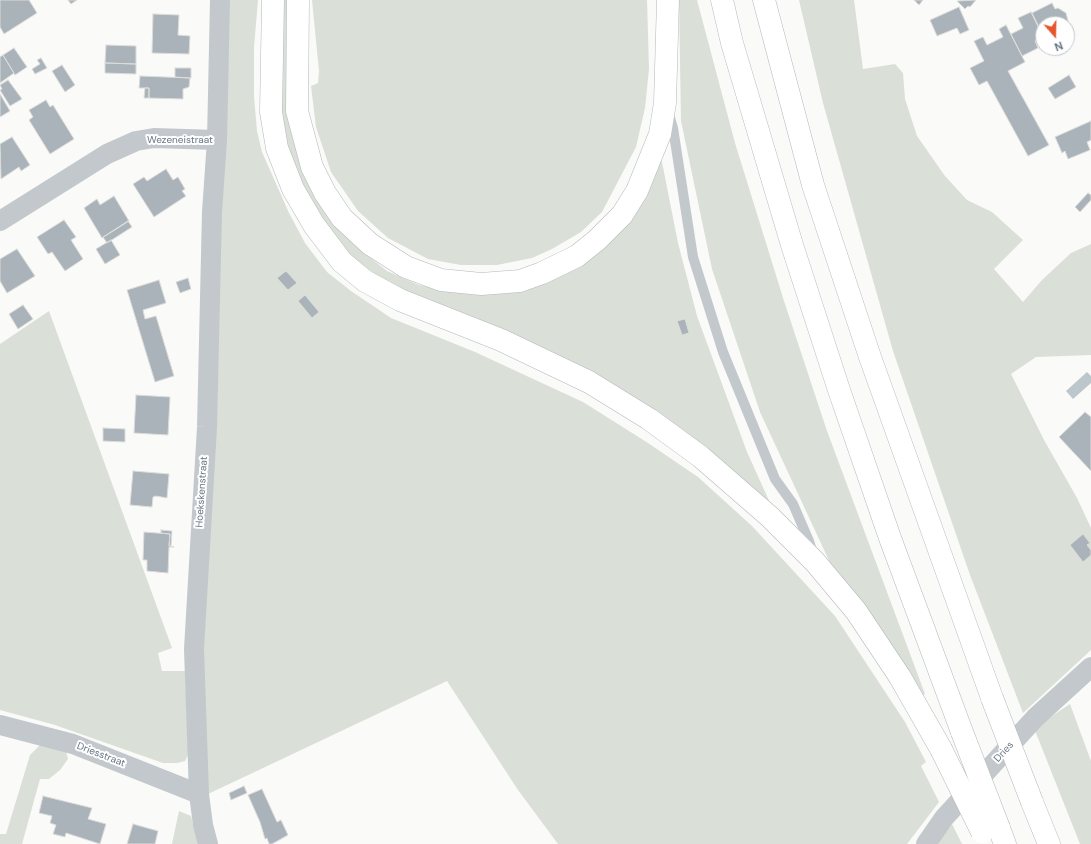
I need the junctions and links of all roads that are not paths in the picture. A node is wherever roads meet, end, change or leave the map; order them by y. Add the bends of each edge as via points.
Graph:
1 (220, 0) edge
2 (273, 0) edge
3 (298, 0) edge
4 (668, 0) edge
5 (722, 0) edge
6 (764, 0) edge
7 (665, 103) junction
8 (217, 140) junction
9 (0, 221) edge
10 (815, 562) junction
11 (1091, 667) edge
12 (0, 725) edge
13 (199, 794) junction
14 (993, 837) edge
15 (208, 844) edge
16 (926, 844) edge
17 (1049, 844) edge

1 - 8 street, Wezeneistraat
2 - 10 highway via 271,112 277,148 293,189 314,225 342,262 364,281 400,300 501,340 589,382 649,419 701,457 770,517
3 - 7 highway via 297,111 312,167 325,193 342,218 370,244 406,267 441,280 481,284 520,281 577,256 622,215 636,191 660,134
4 - 7 highway
5 - 14 highway, bridge via 732,43 792,244 839,390 890,538 962,732
6 - 17 highway, bridge via 818,200 870,357 992,698
7 - 10 lane via 673,128 693,257 723,352 775,479 794,504
8 - 9 street, Wezeneistraat via 154,138 136,141 107,154
8 - 13 street, Hoekskenstraat via 212,220 207,427 194,649
10 - 14 highway, bridge via 856,611 900,677
11 - 16 street, Dries via 1036,718 944,818
12 - 13 street, Driesstraat via 73,744
13 - 15 street, Hoekskenstraat

